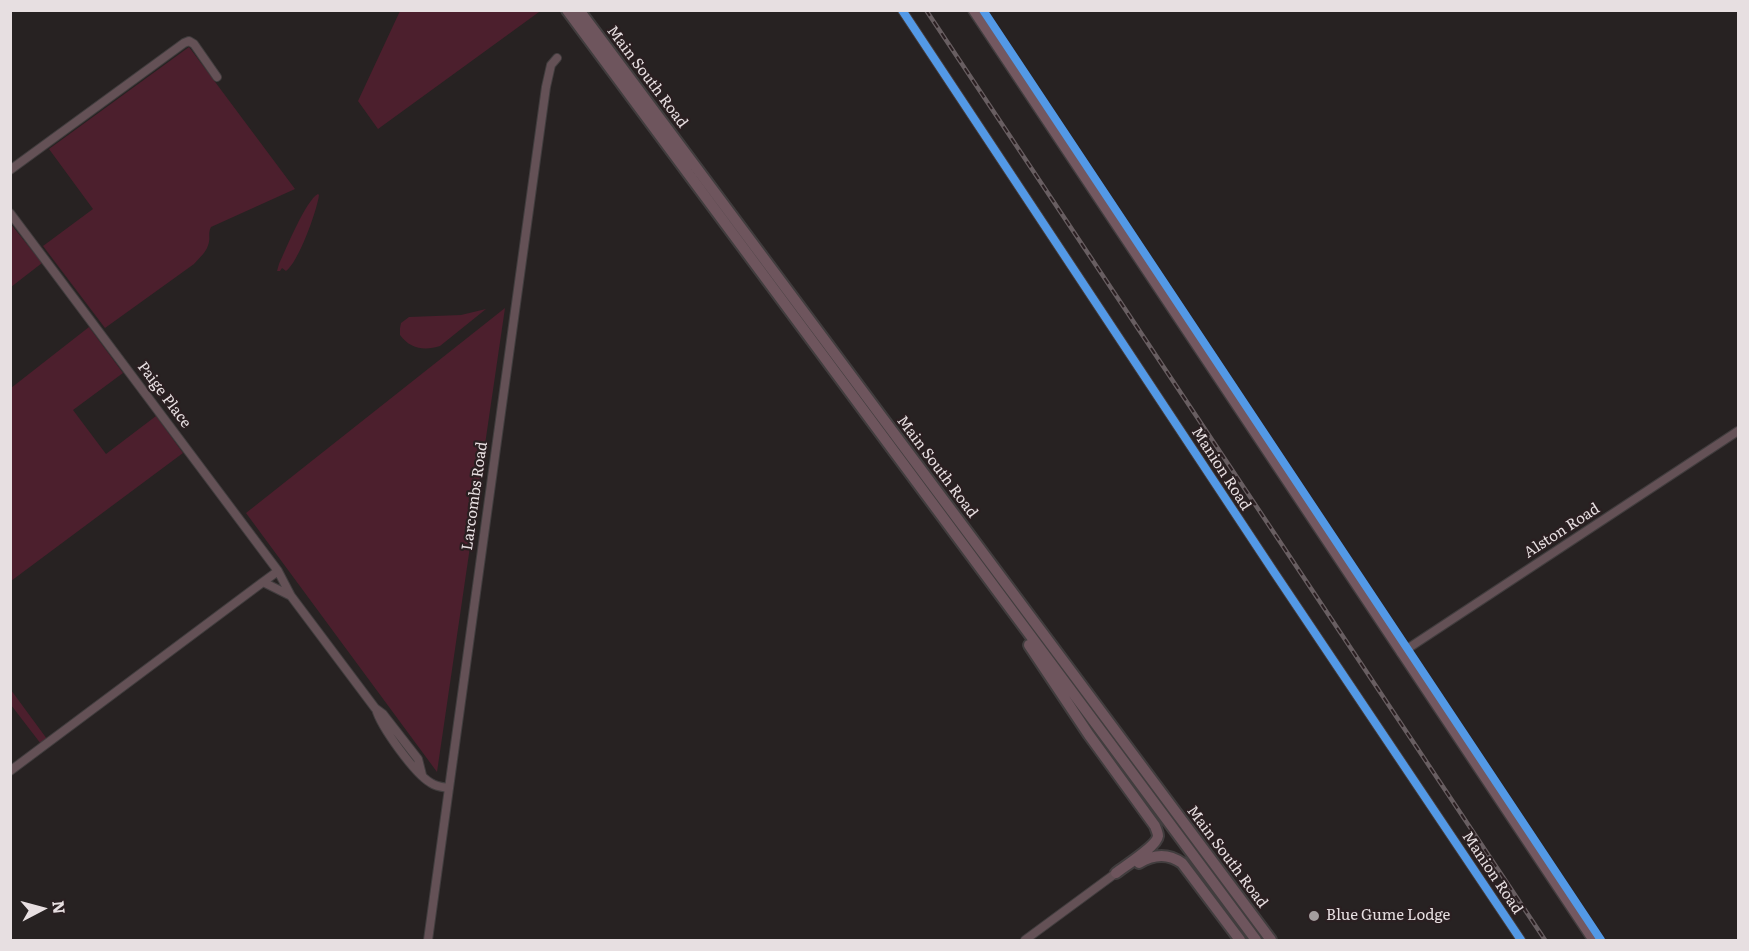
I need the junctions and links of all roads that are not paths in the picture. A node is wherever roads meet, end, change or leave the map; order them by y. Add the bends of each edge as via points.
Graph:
1 (567, 10) edge
2 (579, 10) edge
3 (902, 10) edge
4 (973, 10) edge
5 (557, 58) dead end
6 (217, 77) dead end
7 (10, 170) edge
8 (10, 213) edge
9 (1738, 431) edge
10 (279, 571) junction
11 (263, 582) junction
12 (994, 588) junction
13 (291, 596) junction
14 (1401, 654) junction
15 (10, 771) edge
16 (449, 788) junction
17 (1116, 873) junction
18 (428, 940) edge
19 (1025, 940) edge
20 (1240, 940) edge
21 (1256, 940) edge
22 (1271, 940) edge
23 (1521, 940) edge
24 (1593, 940) edge

1 - 12 highway, Main South Road
2 - 22 highway, Main South Road
3 - 23 street, Manion Road
4 - 14 main road
5 - 16 street, Larcombs Road via 551,65 546,87
6 - 7 street via 194,44 184,43
8 - 10 street, Paige Place
9 - 14 street, Alston Road
10 - 11 street
10 - 13 street, Paige Place
11 - 13 street, Paige Place
11 - 15 street
12 - 17 highway via 1077,718 1155,826 1156,842
12 - 21 highway, Main South Road
13 - 16 street, Paige Place via 418,759 422,776 434,785
14 - 24 main road
16 - 18 street, Larcombs Road
17 - 19 street
17 - 20 highway via 1150,857 1176,859 1187,868

